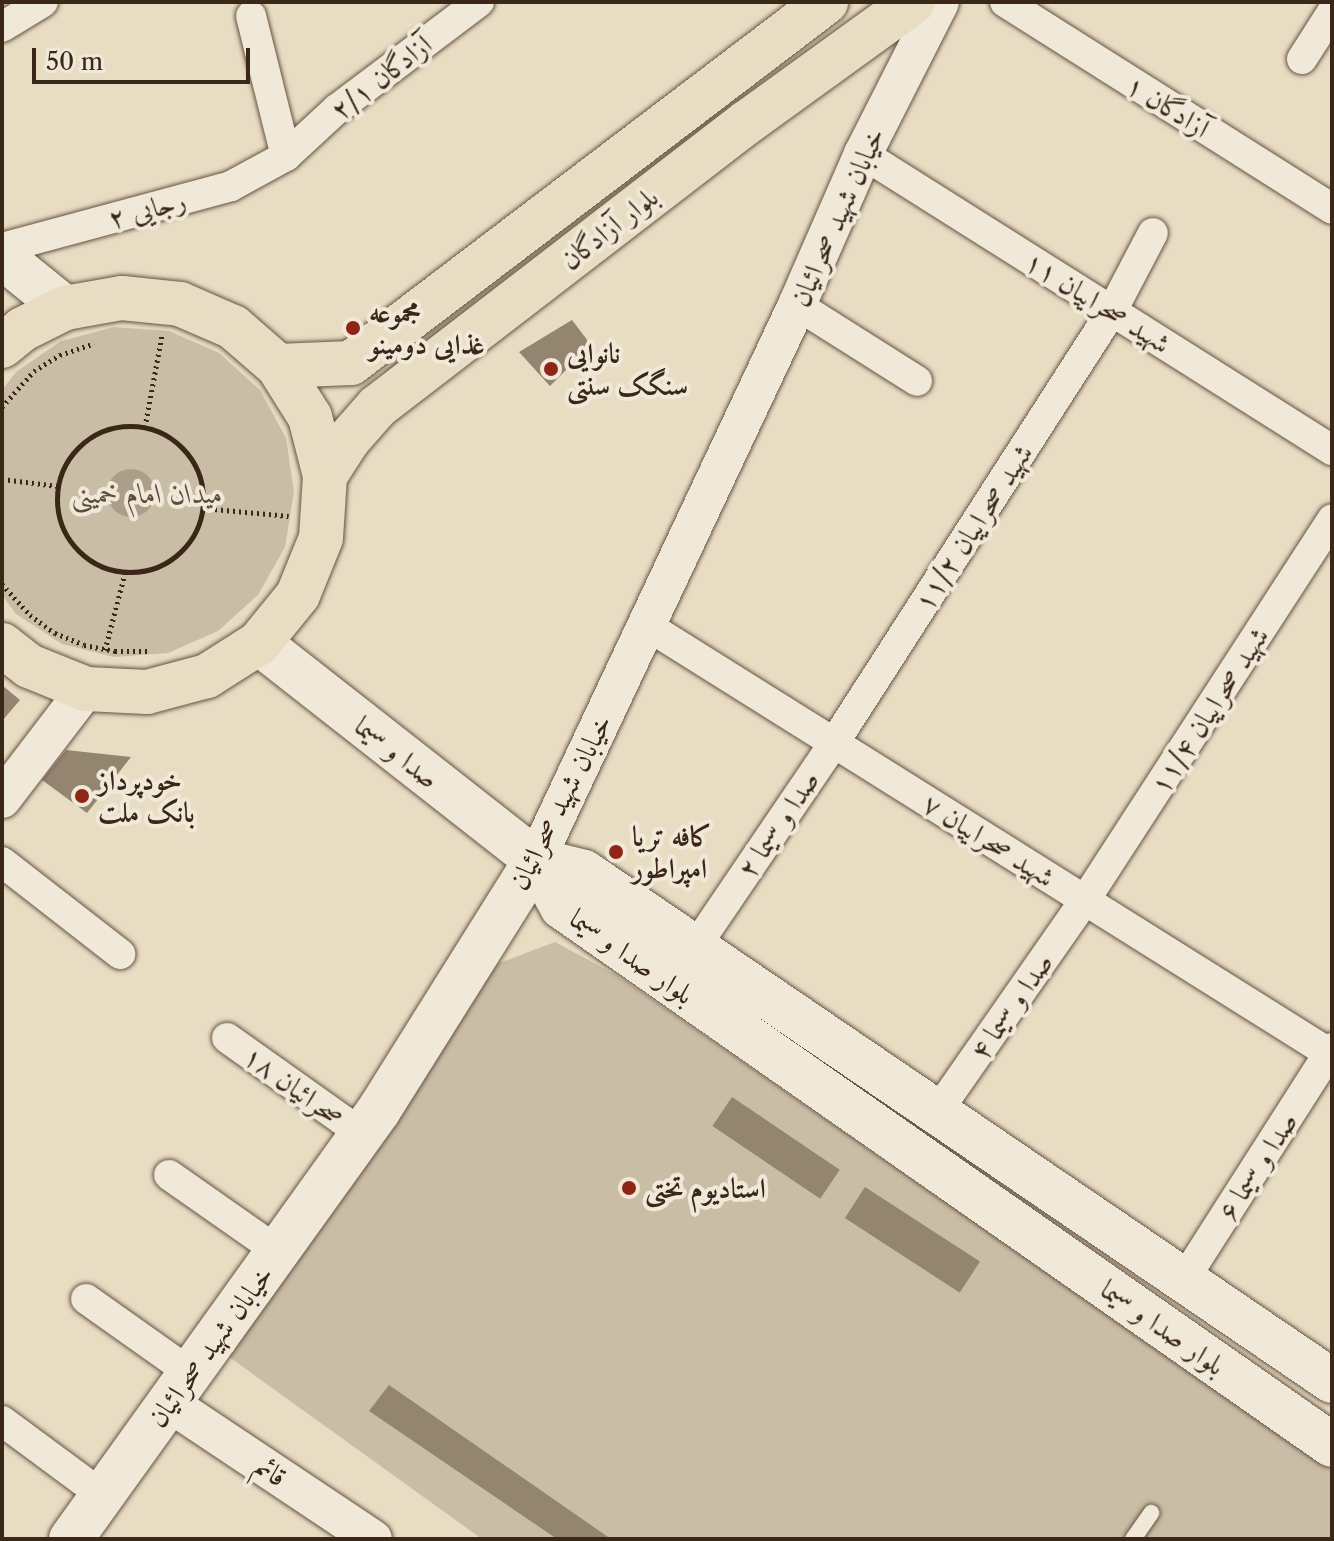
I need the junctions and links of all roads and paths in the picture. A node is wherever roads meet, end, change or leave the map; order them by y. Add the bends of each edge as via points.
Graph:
1 (43, 2) edge
2 (479, 2) edge
3 (826, 2) edge
4 (913, 2) edge
5 (940, 2) edge
6 (1005, 2) edge
7 (1332, 12) edge
8 (251, 16) dead end
9 (2, 27) edge
10 (755, 58) junction
11 (1302, 59) dead end
12 (721, 85) junction
13 (785, 95) junction
14 (746, 123) junction
15 (863, 154) junction
16 (286, 156) junction
17 (1332, 209) edge
18 (1153, 233) dead end
19 (2, 248) edge
20 (2, 257) edge
21 (797, 305) junction
22 (65, 308) junction
23 (1112, 311) junction
24 (164, 330) dead end
25 (148, 338) dead end
26 (103, 341) dead end
27 (161, 341) junction
28 (169, 342) dead end
29 (2, 346) edge
30 (278, 366) junction
31 (917, 381) dead end
32 (2, 407) edge
33 (145, 427) junction
34 (1332, 450) edge
35 (325, 476) junction
36 (2, 479) edge
37 (58, 486) junction
38 (288, 507) dead end
39 (203, 508) junction
40 (288, 516) junction
41 (1332, 519) edge
42 (285, 527) dead end
43 (125, 573) junction
44 (2, 584) edge
45 (646, 625) junction
46 (259, 643) junction
47 (2, 645) edge
48 (162, 648) dead end
49 (99, 664) junction
50 (834, 743) junction
51 (2, 799) edge
52 (536, 860) junction
53 (2, 862) edge
54 (1085, 900) junction
55 (696, 946) junction
56 (120, 954) dead end
57 (227, 1038) dead end
58 (1331, 1052) edge
59 (937, 1112) junction
60 (362, 1134) junction
61 (169, 1175) dead end
62 (279, 1252) junction
63 (1185, 1278) junction
64 (86, 1299) dead end
65 (1332, 1381) edge
66 (180, 1388) junction
67 (2, 1421) edge
68 (1332, 1445) edge
69 (102, 1495) junction
70 (1151, 1513) dead end
71 (71, 1539) edge
72 (373, 1539) edge
73 (1133, 1539) edge

1 - 9 street
2 - 16 street, آزادگان ۲/۱ via 337,109
3 - 10 main road, بلوار آزادگان
4 - 13 main road, بلوار آزادگان
5 - 15 street, خیابان شهید صحرائیان
6 - 17 street, آزادگان ۱
7 - 11 street
8 - 16 street
10 - 12 main road, بلوار آزادگان
10 - 13 main road
12 - 14 main road
12 - 30 main road, بلوار آزادگان via 351,363
13 - 14 main road, بلوار آزادگان
14 - 35 main road, بلوار آزادگان via 377,407
15 - 21 street, خیابان شهید صحرائیان
15 - 23 street, شهید صحراییان ۱۱
16 - 19 street, رجایی ۲ via 231,186
18 - 23 street, شهید صحراییان ۱۱/۲
20 - 22 main road
21 - 31 street
21 - 45 street, خیابان شهید صحرائیان
22 - 29 main road
22 - 30 main road via 122,298 180,304 233,327
23 - 34 street, شهید صحراییان ۱۱
23 - 50 street, شهید صحراییان ۱۱/۲
24 - 27 path
25 - 27 path
26 - 32 path via 60,355 34,371
27 - 28 path
27 - 33 path
30 - 35 main road via 310,417
33 - 37 path via 118,427 86,441 63,469
33 - 39 path via 169,436 194,461
35 - 46 main road via 321,538 298,595
36 - 37 path
37 - 43 path via 57,504 67,537 92,562
38 - 40 path
39 - 40 path
39 - 43 path via 197,530 175,558 143,572
40 - 42 path
41 - 54 street, شهید صحراییان ۱۱/۴
43 - 49 path
44 - 49 path via 30,615 84,645
45 - 50 street, شهید صحراییان ۷
45 - 52 street, خیابان شهید صحرائیان
46 - 49 main road via 207,676 147,692
46 - 52 main road, صدا و سیما
47 - 49 main road via 29,666
48 - 49 path
49 - 51 street
50 - 54 street, شهید صحراییان ۷
50 - 55 street, صدا و سیما ۲
52 - 55 main road, بلوار صدا و سیما via 584,872
52 - 60 main road, خیابان شهید صحرائیان
52 - 68 main road, بلوار صدا و سیما via 562,907
53 - 56 street
54 - 58 street, شهید صحراییان ۷
54 - 59 street, صدا و سیما ۴
55 - 59 main road, بلوار صدا و سیما
57 - 60 street, صحرائیان ۱۸
58 - 63 street, صدا و سیما ۶
59 - 63 main road, بلوار صدا و سیما
60 - 62 main road, خیابان شهید صحرائیان
61 - 62 street
62 - 66 main road, خیابان شهید صحرائیان
63 - 65 main road, بلوار صدا و سیما
64 - 66 street
66 - 69 main road, خیابان شهید صحرائیان
66 - 72 street, قائم
67 - 69 street
69 - 71 main road, خیابان شهید صحرائیان
70 - 73 lane

